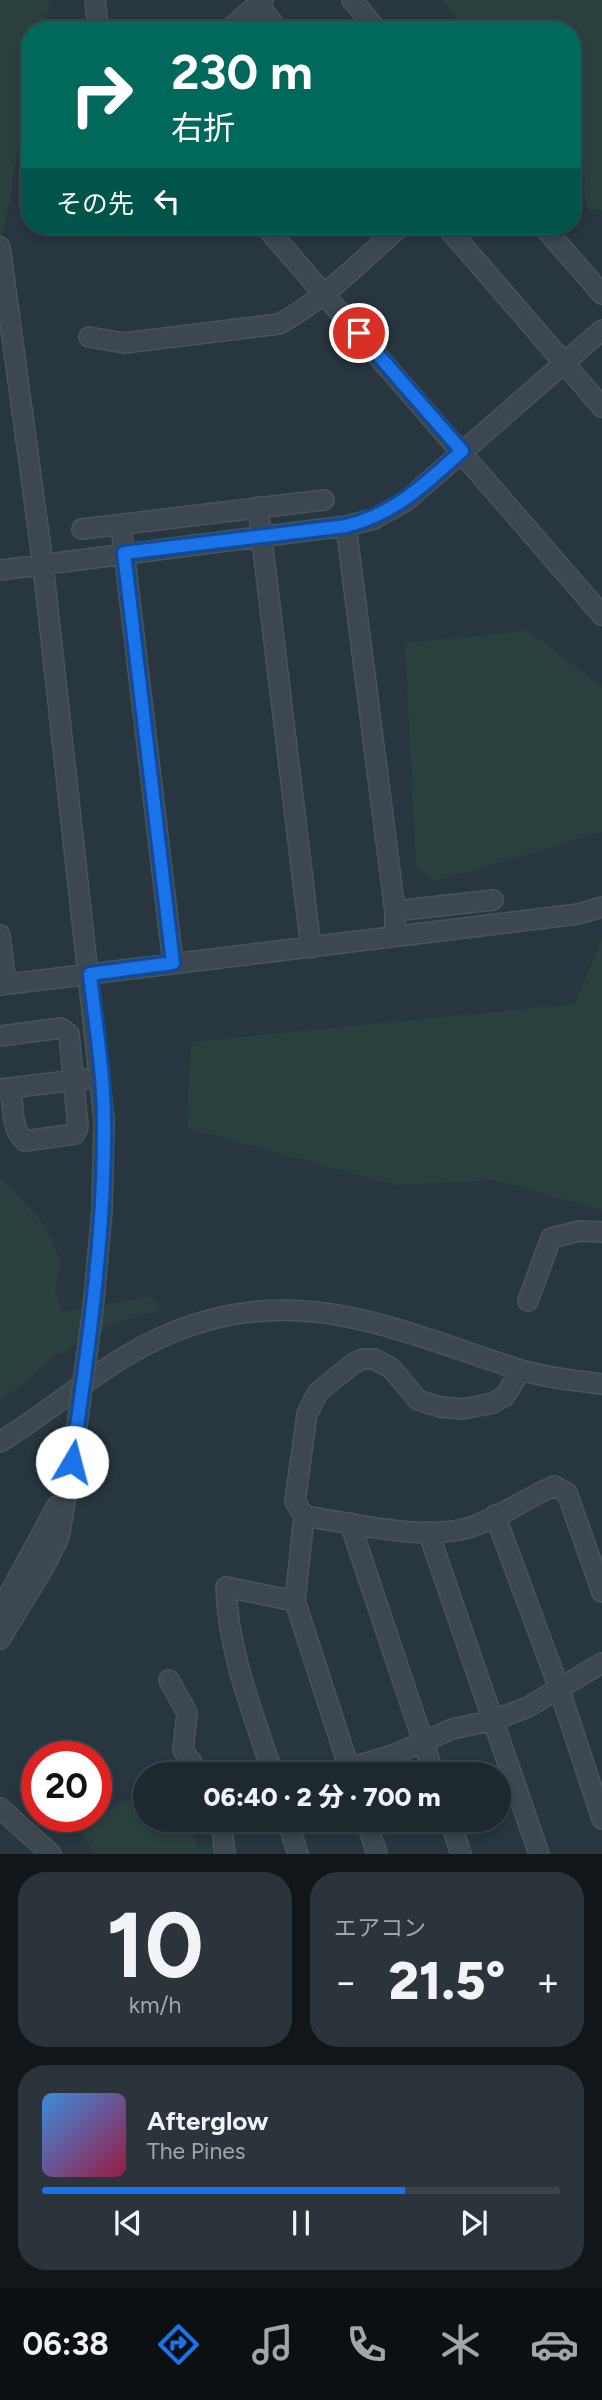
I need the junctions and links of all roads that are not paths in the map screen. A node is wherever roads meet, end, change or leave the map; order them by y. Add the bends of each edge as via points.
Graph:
1 (96, 0) edge
2 (352, 0) edge
3 (261, 2) edge
4 (98, 21) edge
5 (239, 21) edge
6 (273, 21) edge
7 (370, 21) edge
8 (273, 235) edge
9 (391, 235) edge
10 (454, 235) edge
11 (551, 235) edge
12 (0, 247) edge
13 (324, 294) junction
14 (602, 294) edge
15 (602, 330) edge
16 (89, 337) dead end
17 (564, 363) junction
18 (602, 407) edge
19 (462, 451) junction
20 (324, 500) dead end
21 (258, 507) junction
22 (121, 526) junction
23 (346, 526) junction
24 (82, 528) dead end
25 (263, 536) junction
26 (124, 553) junction
27 (43, 565) junction
28 (0, 570) edge
29 (602, 615) edge
30 (493, 900) dead end
31 (602, 907) edge
32 (395, 911) junction
33 (0, 935) edge
34 (395, 936) junction
35 (311, 948) junction
36 (173, 963) junction
37 (90, 974) junction
38 (3, 985) edge
39 (0, 1036) edge
40 (100, 1077) junction
41 (73, 1080) junction
42 (6, 1089) edge
43 (602, 1232) edge
44 (528, 1301) dead end
45 (521, 1370) junction
46 (602, 1384) edge
47 (0, 1442) edge
48 (72, 1462) junction
49 (495, 1515) junction
50 (304, 1516) junction
51 (350, 1523) junction
52 (429, 1534) junction
53 (602, 1592) edge
54 (295, 1601) junction
55 (0, 1611) edge
56 (0, 1639) edge
57 (602, 1663) edge
58 (169, 1680) dead end
59 (559, 1688) junction
60 (494, 1720) junction
61 (422, 1740) junction
62 (192, 1762) edge
63 (269, 1762) edge
64 (347, 1762) edge
65 (374, 1762) edge
66 (430, 1762) edge
67 (0, 1808) edge
68 (602, 1819) edge
69 (222, 1832) edge
70 (291, 1832) edge
71 (370, 1832) edge
72 (454, 1832) edge
73 (51, 1854) edge
74 (225, 1854) edge
75 (298, 1854) edge
76 (377, 1854) edge
77 (461, 1854) edge
78 (539, 1854) edge

1 - 4 street
2 - 7 street
3 - 5 street
3 - 6 street
8 - 13 street
9 - 13 street
10 - 17 street
11 - 14 street
12 - 27 street
13 - 16 street via 279,324 124,343
13 - 19 street
15 - 17 street
17 - 18 street
17 - 19 street
19 - 23 street via 406,501 373,519
19 - 29 street
20 - 21 street
21 - 22 street
21 - 25 street
22 - 24 street
22 - 26 street
23 - 25 street
23 - 32 street
25 - 26 street
25 - 35 street
26 - 27 street
26 - 36 street
27 - 28 street
27 - 37 street
30 - 32 street
31 - 34 street via 578,914
32 - 34 street
33 - 38 street
34 - 35 street
35 - 36 street
36 - 37 street
37 - 38 street
37 - 40 street
39 - 41 street via 61,1028 69,1034
40 - 41 street
40 - 48 street, bridge via 102,1211
41 - 42 street
41 - 42 street via 75,1134 25,1141 17,1131
43 - 44 street via 580,1231 551,1238
45 - 46 street
45 - 47 street via 368,1319 312,1310 259,1311 192,1325 159,1338 84,1382
45 - 50 street via 505,1396 463,1409 418,1400 391,1368 374,1359 354,1363 318,1391 307,1414 295,1501
48 - 55 street via 52,1519
48 - 56 street via 59,1537
49 - 52 street via 474,1527
49 - 53 street via 554,1486 567,1493
49 - 59 street
50 - 51 street
50 - 54 street
51 - 52 street
51 - 61 street
52 - 60 street
54 - 63 street via 226,1587 236,1659
54 - 64 street
57 - 59 street
58 - 62 street via 187,1713 183,1750
59 - 60 street
59 - 68 street
60 - 61 street
60 - 78 street
61 - 65 street
61 - 66 street
67 - 73 street
69 - 74 street
70 - 75 street
71 - 76 street
72 - 77 street

